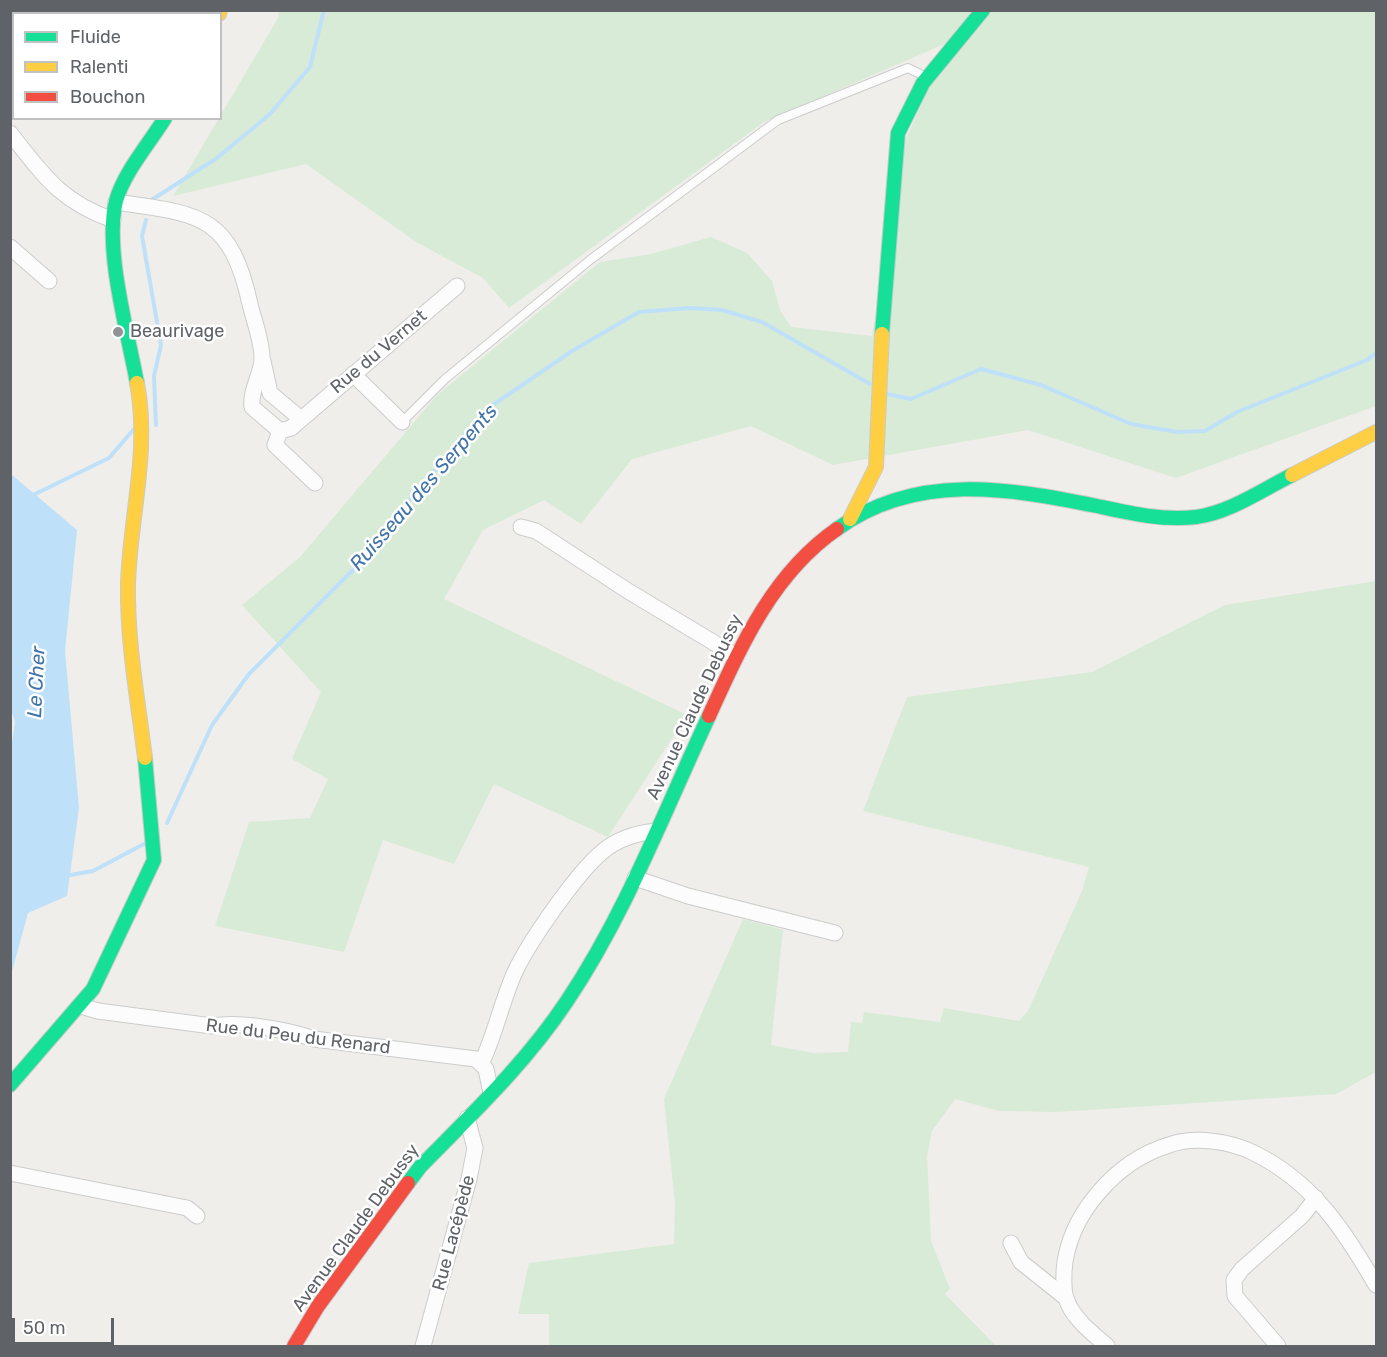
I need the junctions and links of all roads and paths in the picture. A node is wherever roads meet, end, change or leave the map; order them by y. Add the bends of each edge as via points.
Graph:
1 (983, 10) edge
2 (925, 77) junction
3 (164, 120) edge
4 (10, 133) edge
5 (116, 202) junction
6 (113, 220) junction
7 (10, 247) edge
8 (49, 281) dead end
9 (458, 286) dead end
10 (262, 358) junction
11 (352, 374) junction
12 (301, 419) junction
13 (402, 422) joint
14 (280, 430) junction
15 (1377, 432) edge
16 (315, 483) dead end
17 (850, 519) junction
18 (522, 527) dead end
19 (736, 656) junction
20 (656, 831) junction
21 (635, 878) junction
22 (835, 933) dead end
23 (81, 1006) junction
24 (481, 1064) junction
25 (10, 1085) edge
26 (491, 1094) junction
27 (467, 1118) junction
28 (10, 1173) edge
29 (1316, 1198) junction
30 (196, 1216) dead end
31 (1011, 1243) dead end
32 (1377, 1285) edge
33 (1065, 1298) junction
34 (294, 1347) edge
35 (423, 1347) edge
36 (1107, 1347) edge
37 (1278, 1347) edge

1 - 2 street
2 - 13 lane via 908,68 778,120 590,260 445,379
2 - 17 street via 905,111 895,145 876,467
3 - 5 street
4 - 6 street via 49,182 69,200
5 - 6 street
5 - 10 street via 186,212 213,227 239,261
6 - 23 street via 114,264 142,407 143,441 128,584 154,860
7 - 8 street
9 - 11 street, Rue du Vernet
10 - 12 street via 270,393
10 - 14 street via 252,407
11 - 12 street, Rue du Vernet
11 - 13 street
12 - 14 street, Rue du Vernet via 291,428
14 - 16 street via 275,445
15 - 17 street, Avenue Claude Debussy via 1222,510 1196,517 1151,517 1021,490 983,488 898,500
17 - 19 street, Avenue Claude Debussy via 819,541 786,574
18 - 19 street via 536,531
19 - 20 street, Avenue Claude Debussy
20 - 21 street, Avenue Claude Debussy
20 - 24 street via 635,833 603,851 585,869 515,972
21 - 22 street via 688,896
21 - 26 street, Avenue Claude Debussy via 607,936 567,1001 518,1066
23 - 24 street, Rue du Peu du Renard via 476,1059
23 - 25 street
24 - 26 street via 486,1069
26 - 27 street, Avenue Claude Debussy
27 - 34 street, Avenue Claude Debussy via 420,1167 318,1306
27 - 35 street, Rue Lacépède via 475,1148
28 - 30 street via 187,1208
29 - 32 street via 1343,1228
29 - 33 street via 1284,1171 1252,1152 1217,1142 1193,1140 1170,1144 1127,1167 1078,1221 1065,1264
29 - 37 street via 1234,1280 1235,1296
31 - 33 street via 1021,1262
33 - 36 street via 1084,1326

